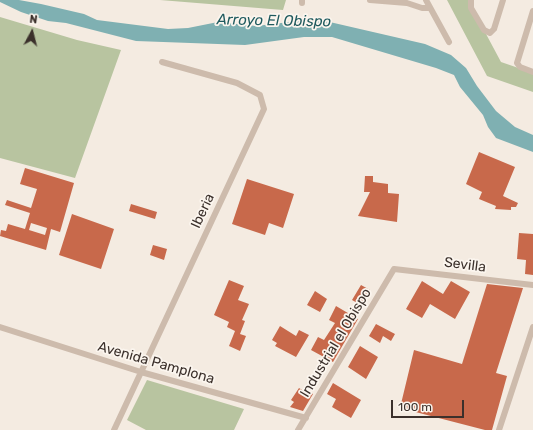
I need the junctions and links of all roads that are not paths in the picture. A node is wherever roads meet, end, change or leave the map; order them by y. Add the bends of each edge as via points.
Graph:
1 (370, 0) edge
2 (426, 0) edge
3 (471, 0) edge
4 (503, 0) edge
5 (430, 8) junction
6 (533, 11) edge
7 (449, 42) dead end
8 (162, 62) dead end
9 (533, 72) edge
10 (394, 269) joint
11 (533, 285) edge
12 (0, 327) edge
13 (533, 327) edge
14 (141, 372) junction
15 (306, 418) junction
16 (114, 430) edge
17 (298, 430) edge
18 (499, 430) edge

1 - 5 street
2 - 5 street
3 - 4 street via 471,8 485,31 490,33 494,29
5 - 7 street
6 - 9 street via 517,62 518,66
8 - 14 street, Iberia via 237,83 260,95 264,109
10 - 11 street, Sevilla
10 - 15 street, Industrial el Obispo
12 - 14 street, Avenida Pamplona
13 - 18 street
14 - 15 street, Avenida Pamplona
14 - 16 street, Iberia
15 - 17 street, Industrial el Obispo

